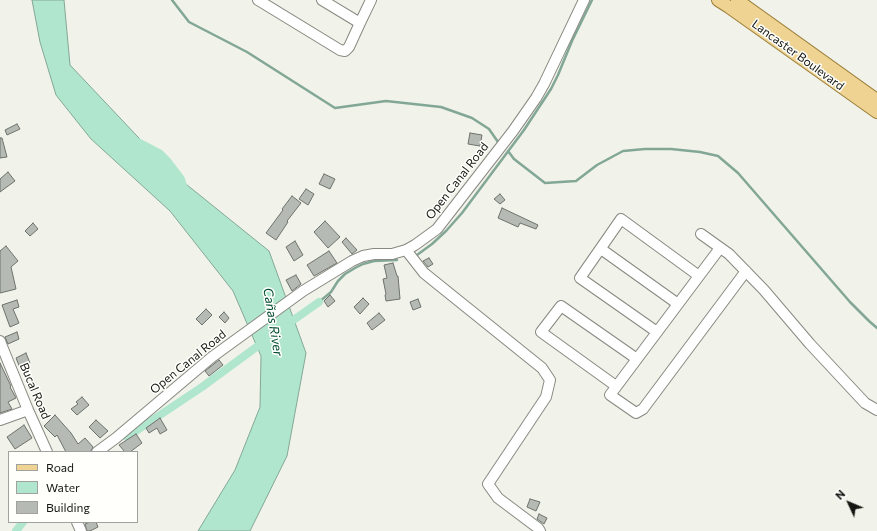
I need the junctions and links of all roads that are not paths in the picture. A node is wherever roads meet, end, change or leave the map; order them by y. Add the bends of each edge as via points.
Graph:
1 (259, 0) edge
2 (322, 0) edge
3 (371, 0) edge
4 (584, 0) edge
5 (718, 0) edge
6 (737, 0) edge
7 (360, 23) junction
8 (877, 100) edge
9 (877, 112) edge
10 (701, 234) dead end
11 (720, 248) junction
12 (601, 249) junction
13 (406, 250) junction
14 (746, 271) junction
15 (699, 276) junction
16 (678, 304) junction
17 (657, 332) junction
18 (0, 340) edge
19 (637, 359) junction
20 (616, 386) junction
21 (28, 410) junction
22 (877, 410) edge
23 (0, 420) edge
24 (47, 451) edge
25 (98, 451) edge
26 (540, 531) edge

1 - 7 street via 344,51 349,48
2 - 7 street
3 - 7 street
4 - 13 street, Open Canal Road via 544,84 527,112 437,229
5 - 9 main road, Lancaster Boulevard
6 - 8 main road, Lancaster Boulevard
10 - 11 street
11 - 14 street
11 - 15 street
12 - 15 street via 621,219
12 - 16 street
12 - 17 street via 580,278
13 - 25 street, Open Canal Road via 392,254 363,256 304,291 196,370
13 - 26 street via 424,273 542,368 550,380 546,397 488,484 498,498
14 - 20 street via 643,409 636,413 610,395
14 - 22 street via 865,403
15 - 16 street
16 - 17 street
17 - 19 street
18 - 21 street, Bucal Road
19 - 20 street
19 - 20 street via 561,306 541,332
21 - 23 street
21 - 24 street, Bucal Road

